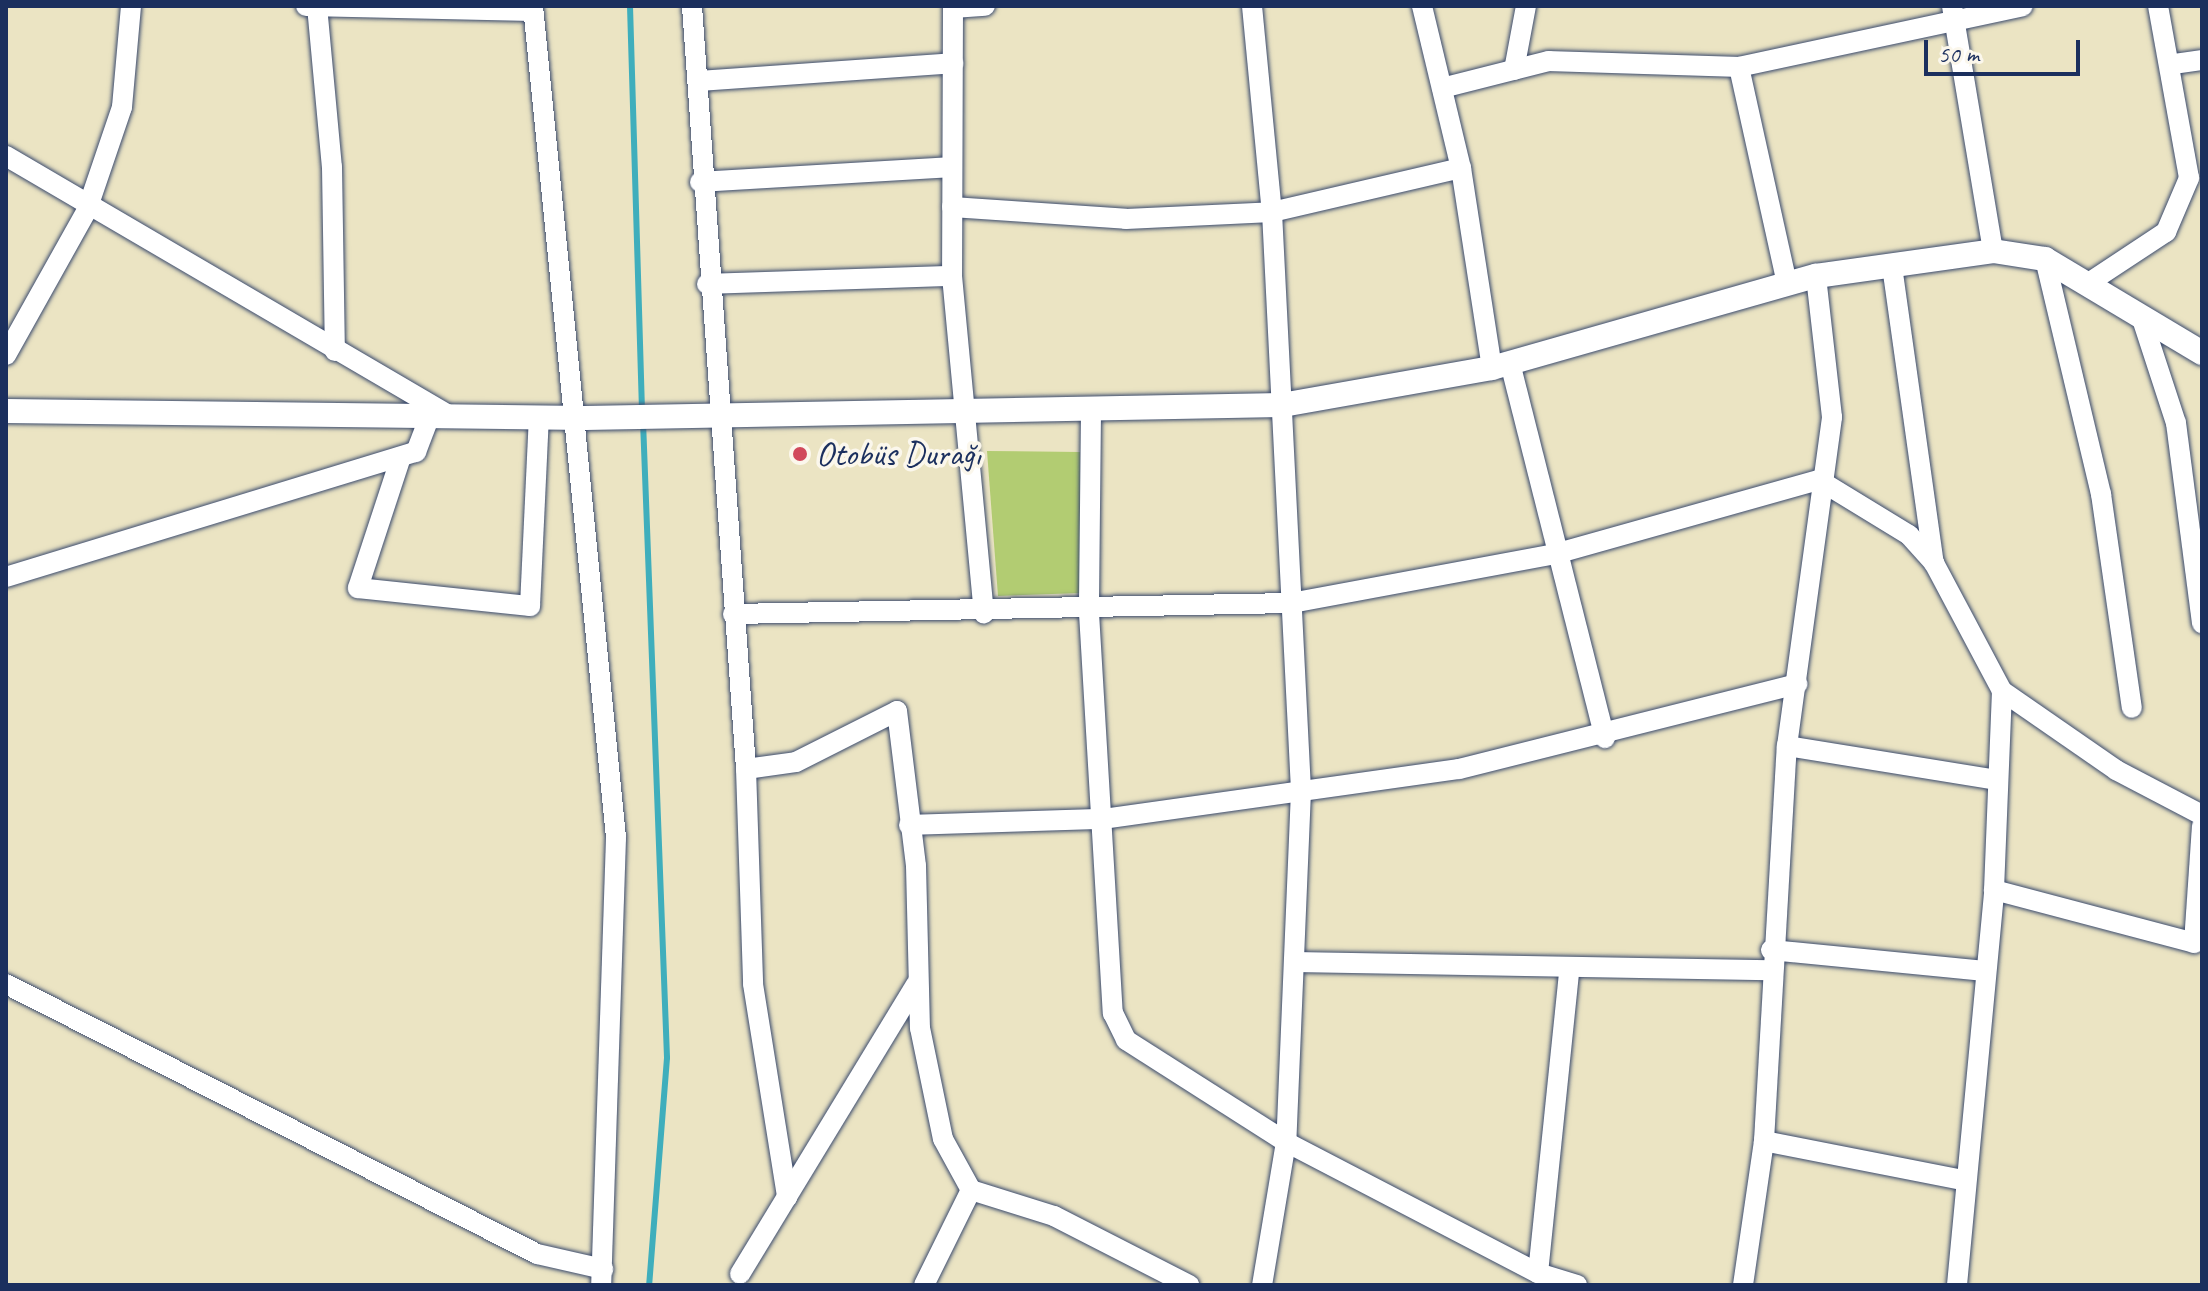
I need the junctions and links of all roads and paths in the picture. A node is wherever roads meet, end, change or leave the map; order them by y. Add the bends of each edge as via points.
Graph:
1 (131, 6) edge
2 (314, 6) edge
3 (692, 6) edge
4 (985, 6) edge
5 (1252, 6) edge
6 (1422, 6) edge
7 (1526, 6) edge
8 (2023, 6) edge
9 (2158, 6) edge
10 (953, 7) edge
11 (533, 8) edge
12 (1954, 15) edge
13 (2202, 60) edge
14 (953, 63) junction
15 (2174, 64) junction
16 (1739, 67) junction
17 (1514, 70) junction
18 (698, 81) junction
19 (1442, 88) junction
20 (6, 156) edge
21 (952, 167) junction
22 (1461, 168) junction
23 (700, 182) junction
24 (952, 207) junction
25 (87, 210) junction
26 (1272, 212) junction
27 (1993, 251) junction
28 (2045, 259) junction
29 (1892, 266) junction
30 (952, 276) junction
31 (1816, 276) junction
32 (707, 284) junction
33 (1787, 284) junction
34 (2087, 284) junction
35 (2141, 316) junction
36 (335, 351) junction
37 (2202, 353) edge
38 (6, 355) edge
39 (1501, 366) junction
40 (1282, 405) junction
41 (6, 411) edge
42 (969, 411) junction
43 (719, 412) junction
44 (1091, 412) junction
45 (440, 416) junction
46 (539, 417) junction
47 (577, 418) junction
48 (401, 457) junction
49 (1819, 480) junction
50 (1555, 554) junction
51 (1934, 563) junction
52 (6, 577) edge
53 (1291, 603) junction
54 (984, 613) junction
55 (1089, 613) junction
56 (733, 614) junction
57 (2202, 623) edge
58 (1798, 684) junction
59 (2002, 691) junction
60 (2132, 708) dead end
61 (1605, 738) junction
62 (1787, 746) junction
63 (746, 769) junction
64 (1997, 780) junction
65 (1301, 791) junction
66 (2202, 815) edge
67 (1103, 819) junction
68 (909, 825) junction
69 (2202, 826) edge
70 (1994, 890) junction
71 (1770, 960) junction
72 (1294, 962) junction
73 (1569, 971) junction
74 (1985, 971) junction
75 (6, 984) edge
76 (916, 984) junction
77 (1764, 1141) junction
78 (1286, 1142) junction
79 (1962, 1180) junction
80 (971, 1190) junction
81 (787, 1197) junction
82 (1538, 1273) junction
83 (740, 1274) dead end
84 (1146, 1276) edge
85 (602, 1277) edge
86 (924, 1285) edge
87 (1189, 1285) edge
88 (1262, 1285) edge
89 (1577, 1285) edge
90 (1743, 1285) edge
91 (1957, 1285) edge

1 - 25 street via 122,107
2 - 11 street
2 - 36 street via 332,167
3 - 18 street
4 - 10 street
5 - 26 street
6 - 19 street
7 - 17 street
8 - 12 street
9 - 15 street
10 - 14 street
11 - 47 street
12 - 16 street
12 - 27 street
13 - 15 street
14 - 18 street
14 - 21 street
15 - 34 street via 2189,178 2166,232
16 - 17 street via 1549,61
16 - 33 street
17 - 19 street
18 - 23 street
19 - 22 street
20 - 25 street
21 - 23 street
21 - 24 street
22 - 26 street
22 - 39 street
23 - 32 street
24 - 26 street via 1126,219
24 - 30 street
25 - 36 street
25 - 38 street
26 - 40 street
27 - 28 street
27 - 29 street
28 - 34 street
28 - 60 street via 2101,494
29 - 31 street
29 - 51 street
30 - 32 street
30 - 42 street
31 - 33 street
31 - 49 street via 1832,417
32 - 43 street
33 - 39 street
34 - 35 street
35 - 37 street
35 - 57 street via 2176,423
36 - 45 street
39 - 40 street
39 - 50 street
40 - 44 street
40 - 53 street
41 - 45 street
42 - 43 street
42 - 44 street
42 - 54 street
43 - 47 street
43 - 56 street
44 - 55 street
45 - 46 street
45 - 48 street via 416,452
46 - 47 street
46 - 48 street via 530,606 358,588
47 - 85 street via 616,838
48 - 52 street
49 - 50 street
49 - 51 street via 1909,535
49 - 58 street
50 - 53 street
50 - 61 street
51 - 59 street
53 - 55 street
53 - 65 street
54 - 55 street
54 - 56 street
55 - 67 street
56 - 63 street
58 - 61 street
58 - 62 street
59 - 64 street
59 - 66 street via 2116,770
61 - 65 street via 1459,769
62 - 64 street
62 - 71 street
63 - 68 street via 796,762 897,711
63 - 81 street via 753,984
64 - 70 street
65 - 67 street
65 - 72 street
67 - 68 street
67 - 78 street via 1113,1013 1126,1040
68 - 76 street
69 - 70 street via 2194,943
70 - 74 street
71 - 73 street
71 - 74 street
71 - 77 street
72 - 73 street
72 - 78 street
73 - 82 street
74 - 79 street
75 - 85 street via 537,1254
76 - 80 street via 943,1139
76 - 81 street
77 - 79 street
77 - 90 street
78 - 82 street
78 - 88 street
79 - 91 street
80 - 84 street via 1054,1216
80 - 86 street
81 - 83 street
82 - 89 street
84 - 87 street

